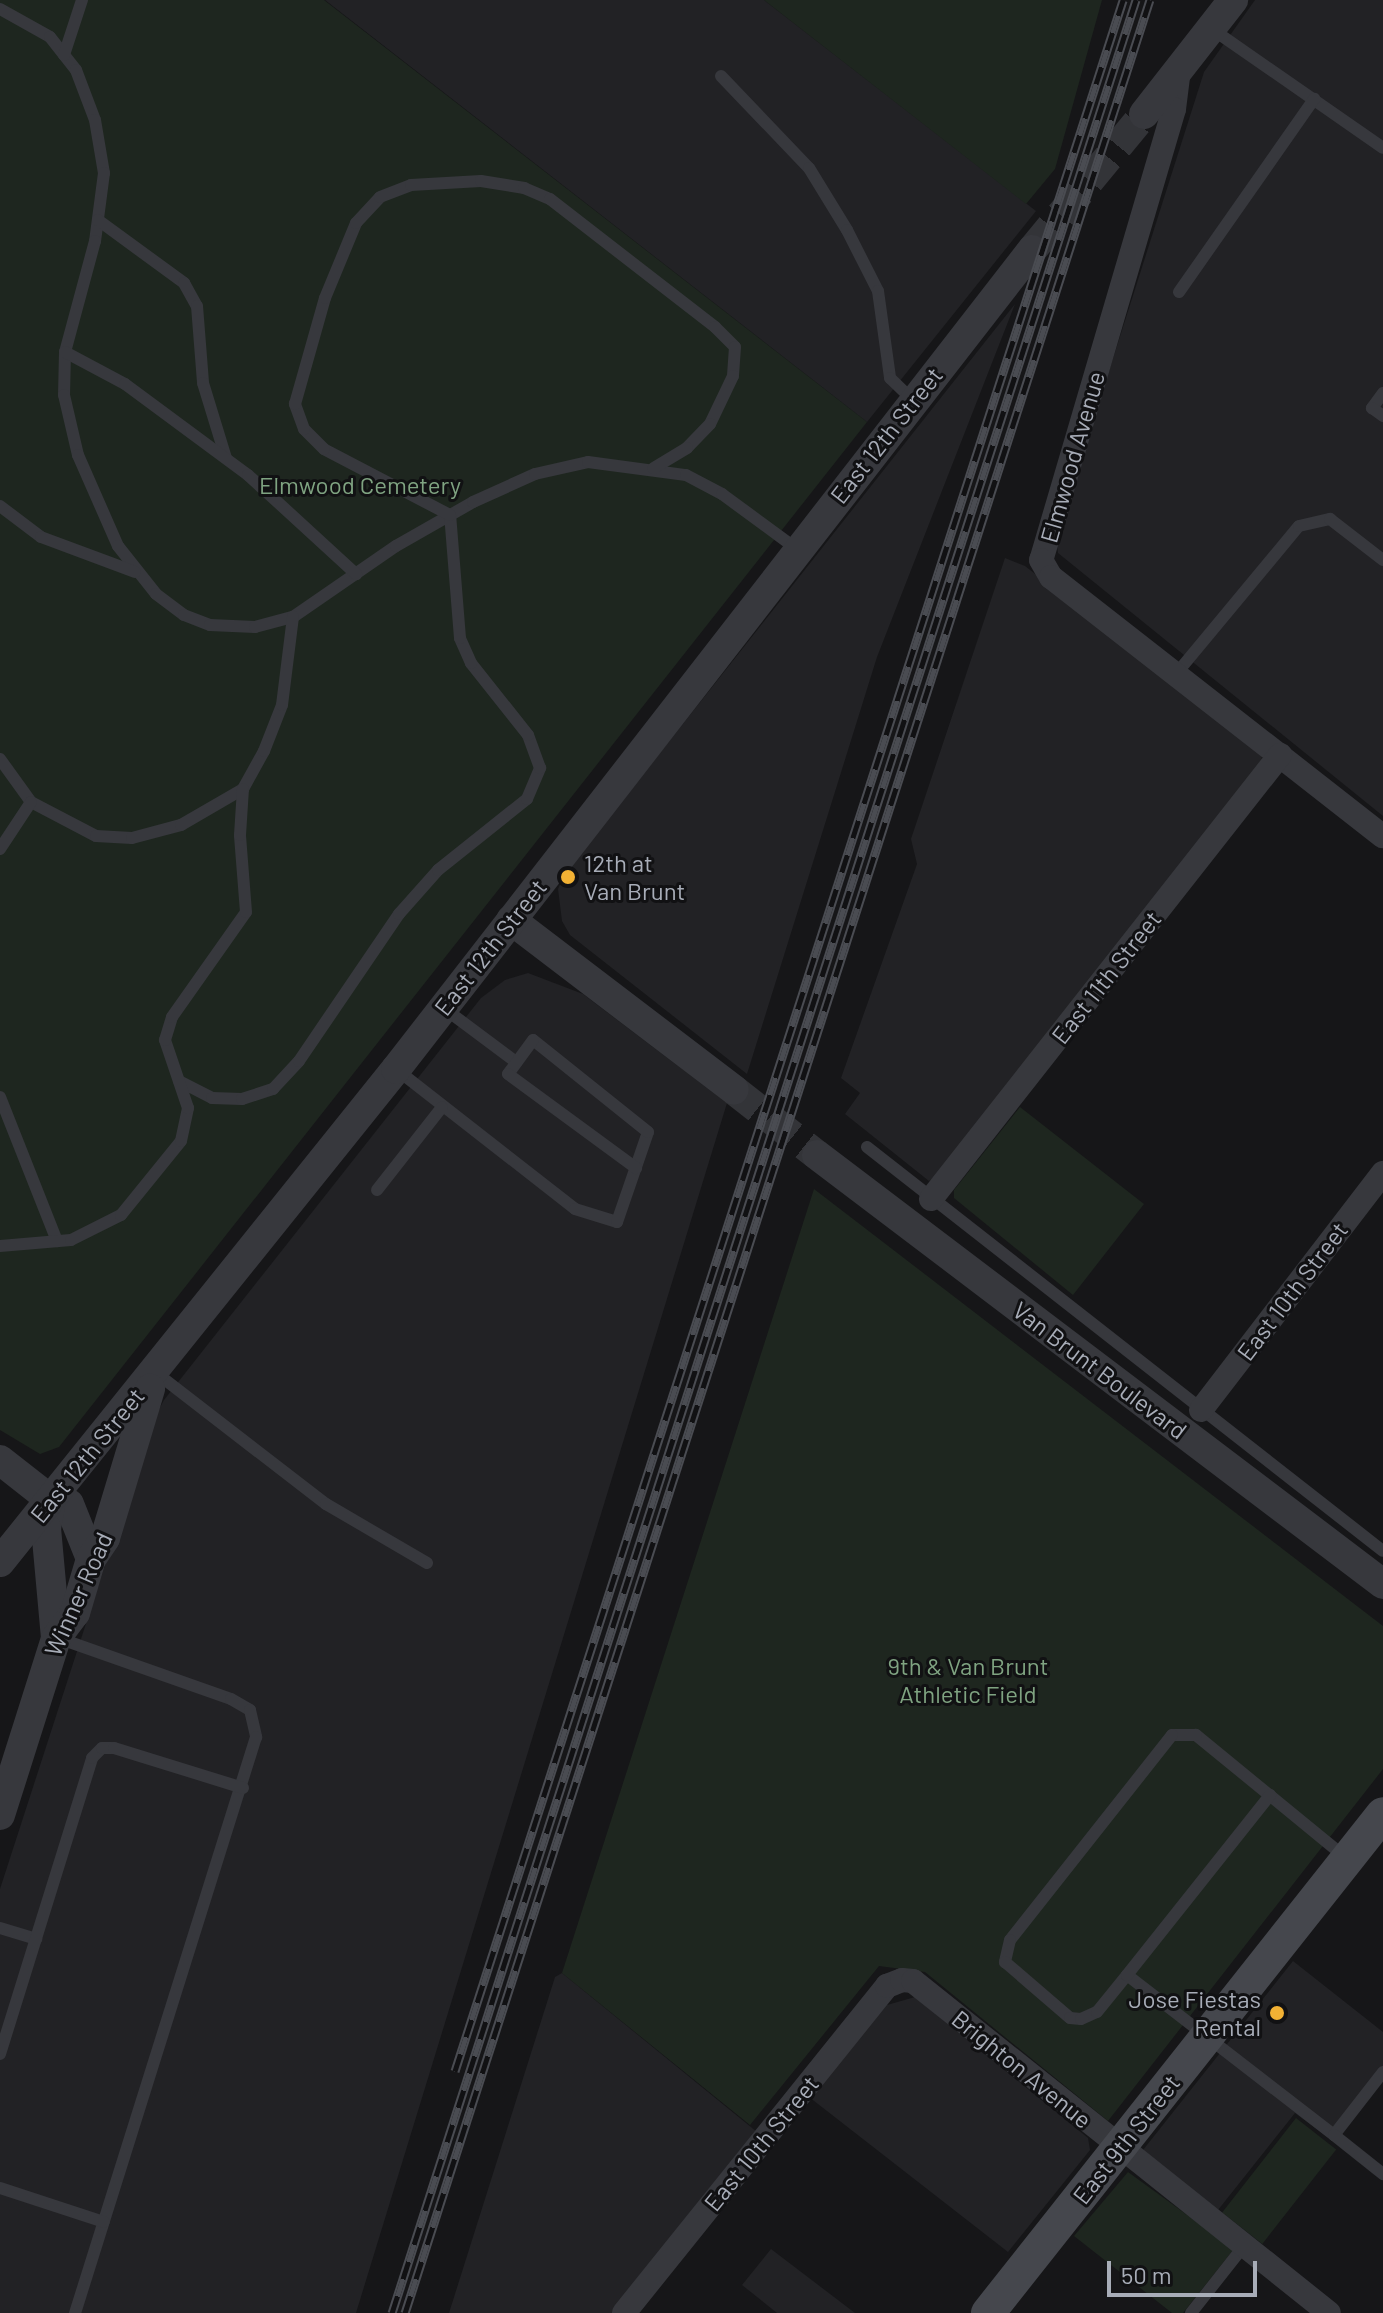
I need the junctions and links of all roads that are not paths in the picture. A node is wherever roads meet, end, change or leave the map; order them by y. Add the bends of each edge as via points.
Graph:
1 (82, 0) edge
2 (1233, 0) edge
3 (0, 9) edge
4 (1211, 29) junction
5 (64, 55) junction
6 (1179, 69) junction
7 (721, 76) dead end
8 (1314, 99) junction
9 (1144, 114) tunnel mouth
10 (1383, 148) edge
11 (98, 220) junction
12 (1032, 250) tunnel mouth
13 (1179, 292) dead end
14 (65, 352) junction
15 (1383, 393) edge
16 (913, 400) junction
17 (1383, 416) edge
18 (227, 459) junction
19 (654, 468) junction
20 (0, 506) edge
21 (450, 515) junction
22 (797, 549) junction
23 (1383, 560) edge
24 (135, 572) junction
25 (356, 574) junction
26 (293, 617) junction
27 (1176, 674) junction
28 (1280, 755) junction
29 (0, 759) edge
30 (243, 789) junction
31 (31, 802) junction
32 (1383, 836) edge
33 (0, 849) edge
34 (511, 920) junction
35 (443, 1007) junction
36 (516, 1062) junction
37 (396, 1069) junction
38 (179, 1081) junction
39 (734, 1090) tunnel mouth
40 (0, 1097) edge
41 (442, 1107) junction
42 (867, 1147) dead end
43 (817, 1155) tunnel mouth
44 (636, 1168) junction
45 (1383, 1173) edge
46 (377, 1190) dead end
47 (931, 1199) junction
48 (57, 1241) junction
49 (0, 1246) edge
50 (155, 1371) junction
51 (1201, 1410) junction
52 (0, 1460) edge
53 (51, 1500) junction
54 (1383, 1551) edge
55 (91, 1559) junction
56 (0, 1562) edge
57 (427, 1563) dead end
58 (1383, 1584) edge
59 (56, 1638) junction
60 (243, 1788) junction
61 (1270, 1795) junction
62 (1383, 1814) edge
63 (0, 1815) edge
64 (1348, 1859) junction
65 (0, 1928) edge
66 (36, 1939) junction
67 (1127, 1975) junction
68 (902, 1980) joint
69 (1206, 2037) junction
70 (0, 2054) edge
71 (1383, 2072) edge
72 (1334, 2135) junction
73 (1119, 2147) junction
74 (1383, 2174) edge
75 (0, 2188) edge
76 (104, 2222) junction
77 (1244, 2246) junction
78 (75, 2313) edge
79 (624, 2313) edge
80 (988, 2313) edge
81 (1191, 2313) edge
82 (1329, 2313) edge

1 - 5 lane
2 - 4 street
3 - 5 lane via 50,37
4 - 6 street
4 - 8 lane
5 - 11 lane via 76,70 95,120 104,173
6 - 9 street
6 - 27 street, Elmwood Avenue via 1174,109 1041,560 1051,577
7 - 16 lane via 809,168 847,230 878,291 890,378
8 - 10 lane
8 - 13 lane
11 - 14 lane
11 - 18 lane via 158,261 197,306 203,383
12 - 16 street, East 12th Street
14 - 18 lane via 125,384
14 - 24 lane via 64,395 78,455 103,516
15 - 17 lane via 1372,408
16 - 22 street, East 12th Street
18 - 25 lane
19 - 21 lane via 588,462 535,474
19 - 21 lane via 687,448 710,424 733,376 735,347 550,199 481,181 411,185 380,197 356,223 325,298 295,404 304,429 324,449
19 - 22 lane via 686,475 722,494
20 - 24 lane via 41,537
21 - 25 lane
21 - 38 lane via 460,638 471,663 528,735 540,768 527,799 438,870 399,914 299,1061 273,1089 242,1099 212,1098
22 - 34 street, East 12th Street
23 - 27 lane via 1330,519 1299,526
24 - 26 lane via 184,615 210,625 255,627
25 - 26 lane
26 - 30 lane via 282,705
27 - 28 street, Elmwood Avenue
28 - 32 street, Elmwood Avenue
28 - 47 street, East 11th Street
29 - 31 lane
30 - 31 lane via 181,825 132,838 96,836
30 - 38 lane via 240,835 246,912 172,1017 165,1040
31 - 33 lane
34 - 35 street, East 12th Street
34 - 39 street
35 - 36 lane
35 - 37 street, East 12th Street
36 - 44 lane via 508,1074
36 - 44 lane via 533,1040 648,1132
37 - 41 lane
37 - 50 street, East 12th Street
38 - 48 lane via 188,1108 181,1141 157,1176 121,1215 71,1240
40 - 48 lane
41 - 44 lane via 575,1209 617,1222
41 - 46 lane
42 - 47 lane
43 - 58 street, Van Brunt Boulevard
45 - 51 street, East 10th Street
47 - 51 lane
48 - 49 lane
50 - 53 street, East 12th Street
50 - 55 street, Winner Road via 105,1538
50 - 57 lane via 326,1504
51 - 54 lane
52 - 53 street
53 - 55 street via 69,1504
53 - 56 street, East 12th Street
53 - 59 street via 46,1528
55 - 59 street, Winner Road via 75,1613
59 - 60 lane via 125,1658 250,1710 256,1737
59 - 63 street, Winner Road
60 - 66 lane via 102,1748 92,1758
60 - 76 lane
61 - 64 lane
61 - 67 lane
61 - 67 lane via 1196,1735 1172,1735 1005,1951 1009,1970 1070,2018 1097,2012
62 - 64 main road, East 9th Street
64 - 69 main road, East 9th Street
65 - 66 lane
66 - 70 lane
67 - 69 lane
68 - 73 street, Brighton Avenue via 913,1981
68 - 79 street, East 10th Street via 887,1986
69 - 72 lane
69 - 73 main road, East 9th Street
71 - 72 lane
72 - 74 lane
73 - 77 street, Brighton Avenue
73 - 80 main road, East 9th Street
75 - 76 lane
76 - 78 lane
77 - 81 lane
77 - 82 street, Brighton Avenue

